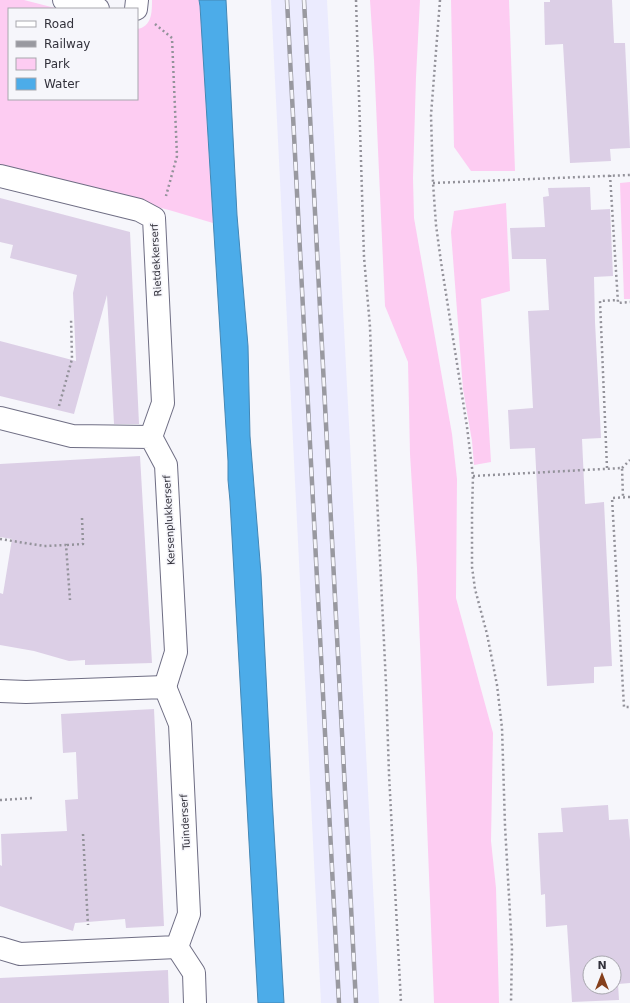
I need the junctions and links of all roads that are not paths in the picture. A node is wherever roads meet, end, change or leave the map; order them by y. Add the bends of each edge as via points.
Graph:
1 (64, 0) edge
2 (94, 8) edge
3 (0, 176) edge
4 (0, 418) edge
5 (151, 436) junction
6 (166, 686) junction
7 (0, 691) edge
8 (177, 947) junction
9 (0, 948) edge
10 (195, 1003) edge

1 - 2 street
3 - 5 street, Rietdekkerserf via 139,210 154,218 163,403
4 - 5 street via 72,436
5 - 6 street, Kersenplukkerserf via 166,465 176,652
6 - 7 street
6 - 8 street, Tuinderserf via 180,724 189,914
8 - 9 street via 20,954
8 - 10 street via 194,973

